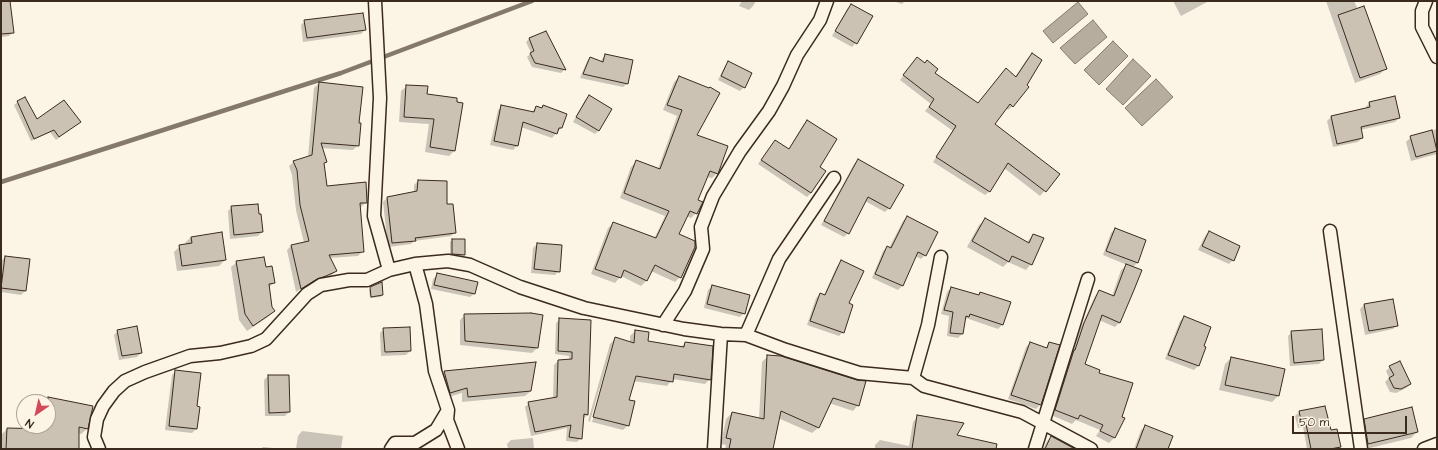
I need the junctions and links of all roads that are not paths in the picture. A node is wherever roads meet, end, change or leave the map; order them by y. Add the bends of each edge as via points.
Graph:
1 (375, 1) edge
2 (827, 1) edge
3 (1426, 1) edge
4 (1437, 57) edge
5 (834, 178) dead end
6 (1330, 231) dead end
7 (941, 258) dead end
8 (415, 264) junction
9 (389, 270) junction
10 (1088, 280) dead end
11 (663, 325) junction
12 (720, 334) junction
13 (746, 335) junction
14 (913, 378) junction
15 (448, 410) junction
16 (1042, 422) junction
17 (1437, 444) edge
18 (98, 449) edge
19 (391, 449) edge
20 (458, 449) edge
21 (714, 449) edge
22 (1035, 449) edge
23 (1092, 449) edge
24 (1361, 449) edge
25 (1424, 449) edge

1 - 9 street via 380,98 374,216
2 - 11 street via 820,20 797,55 769,111 740,151 714,196 701,228 703,249 685,291
3 - 4 street via 1422,11 1422,27
5 - 13 street via 779,259
6 - 24 street
7 - 14 street via 928,325
8 - 9 street
8 - 11 street via 448,261 470,265 520,287 584,308
8 - 15 street via 426,304 435,371
9 - 18 street via 367,280 321,285 307,294 266,339 251,346 190,356 125,381 106,402 97,419 94,436
10 - 16 street
11 - 12 street
12 - 13 street
12 - 21 street
13 - 14 street via 859,373
14 - 16 street via 924,386 1022,412
15 - 19 street via 436,430 415,443 396,443
15 - 20 street via 447,420
16 - 22 street
16 - 23 street
17 - 25 street

